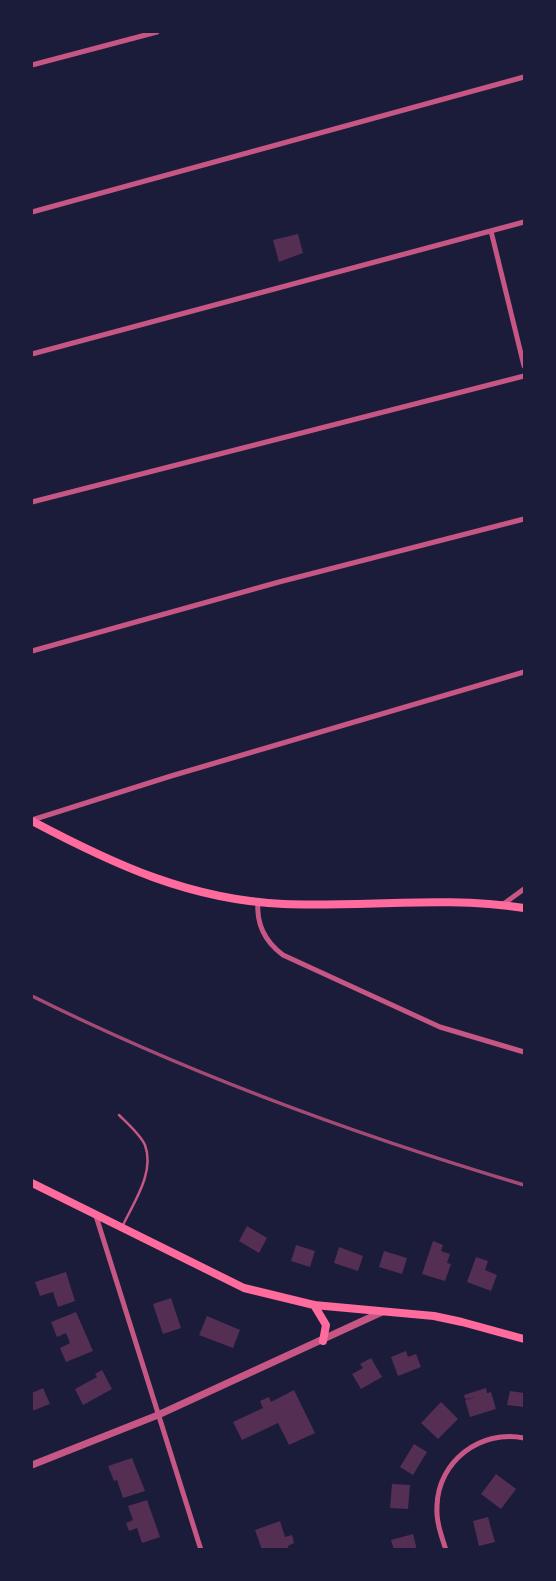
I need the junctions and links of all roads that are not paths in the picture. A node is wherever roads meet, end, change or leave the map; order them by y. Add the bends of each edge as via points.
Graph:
1 (157, 32) edge
2 (32, 65) edge
3 (524, 77) edge
4 (32, 212) edge
5 (524, 222) edge
6 (491, 231) junction
7 (32, 354) edge
8 (524, 366) edge
9 (524, 376) edge
10 (32, 502) edge
11 (524, 519) edge
12 (32, 650) edge
13 (524, 672) edge
14 (32, 820) edge
15 (524, 889) edge
16 (258, 901) junction
17 (502, 905) junction
18 (524, 908) edge
19 (524, 1052) edge
20 (119, 1115) dead end
21 (32, 1183) edge
22 (96, 1216) junction
23 (121, 1228) junction
24 (314, 1305) junction
25 (383, 1311) junction
26 (524, 1339) edge
27 (323, 1341) junction
28 (158, 1415) junction
29 (524, 1438) edge
30 (32, 1465) edge
31 (201, 1549) edge
32 (446, 1549) edge

1 - 2 street
3 - 4 street
5 - 6 street
6 - 7 street
6 - 8 street
9 - 10 street
11 - 12 street
13 - 14 street
14 - 16 main road via 134,872 182,888
15 - 17 street
16 - 17 main road
16 - 19 street via 261,930 283,955 440,1027
17 - 18 main road
20 - 23 lane via 144,1144 148,1163
21 - 22 main road
22 - 23 main road
22 - 28 street
23 - 24 main road via 244,1288
24 - 25 main road
24 - 27 main road via 326,1325
25 - 26 main road via 462,1322
25 - 27 street
27 - 28 street
28 - 30 street
28 - 31 street
29 - 32 street via 503,1436 481,1442 456,1459 440,1485 436,1507

